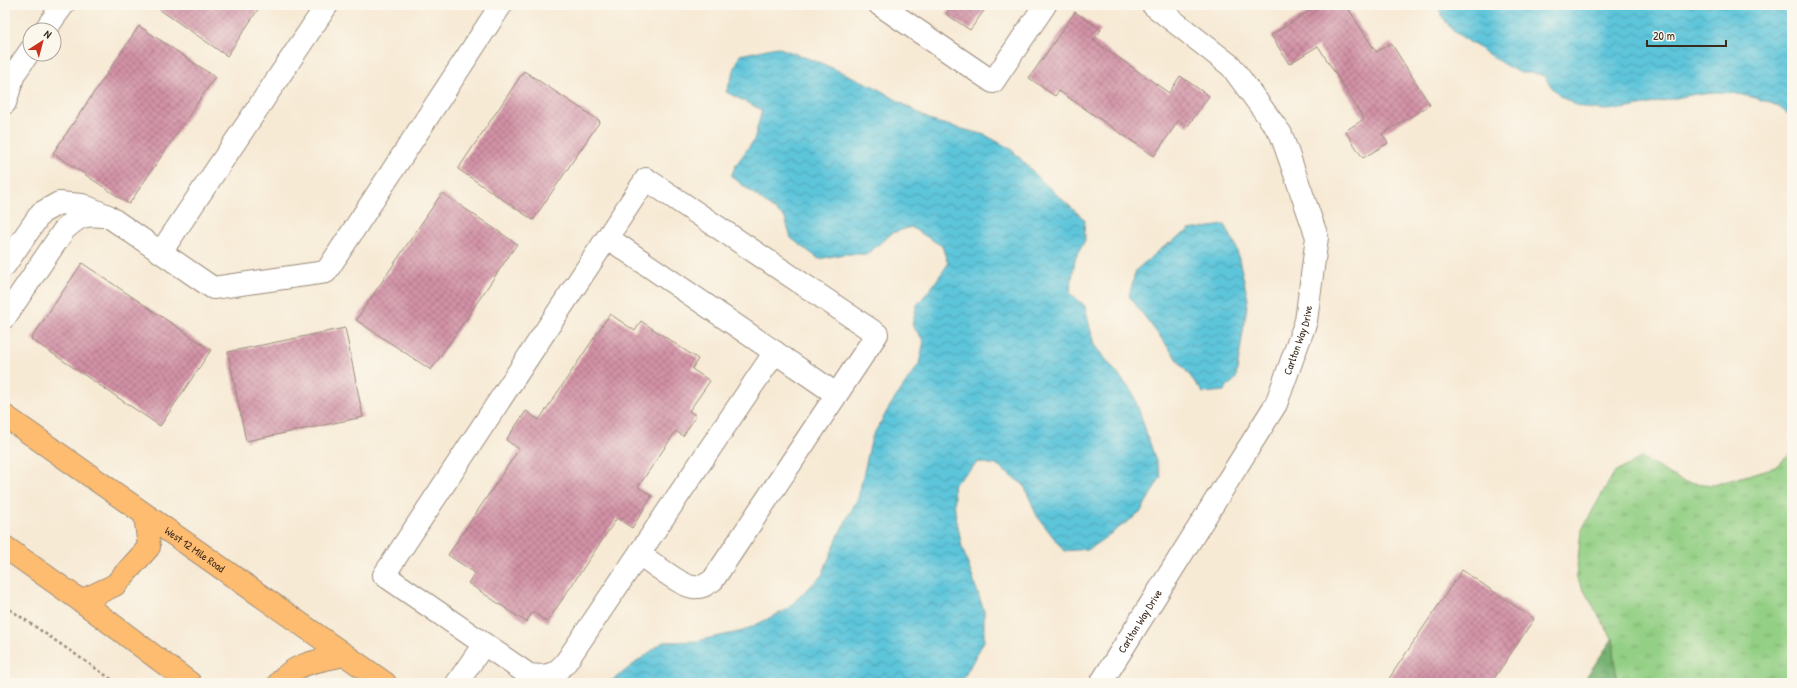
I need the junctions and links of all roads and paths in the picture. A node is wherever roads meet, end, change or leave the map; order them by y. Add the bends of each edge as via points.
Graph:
1 (63, 5) edge
2 (327, 5) edge
3 (501, 5) edge
4 (880, 5) edge
5 (1045, 5) edge
6 (1153, 5) edge
7 (51, 22) edge
8 (22, 62) edge
9 (5, 103) edge
10 (108, 216) junction
11 (608, 238) junction
12 (161, 252) junction
13 (5, 265) edge
14 (5, 316) edge
15 (775, 352) junction
16 (836, 394) junction
17 (5, 416) edge
18 (145, 514) junction
19 (5, 547) edge
20 (639, 554) junction
21 (81, 601) junction
22 (5, 606) edge
23 (484, 644) junction
24 (344, 655) junction
25 (117, 683) edge
26 (190, 683) edge
27 (278, 683) edge
28 (385, 683) edge
29 (456, 683) edge
30 (1101, 683) edge

1 - 7 street
2 - 12 street
3 - 12 street via 326,272 213,288
4 - 5 street via 993,82
6 - 30 street, Carlton Way Drive via 1231,66 1281,134 1316,237 1306,320 1276,404
8 - 9 street via 14,74
10 - 12 street
10 - 13 street via 82,205 59,203 41,213
10 - 14 street via 76,218 64,230
11 - 15 street
11 - 16 street via 646,179 870,329 877,334
11 - 23 street via 384,575
15 - 16 street
15 - 20 street
16 - 20 street via 713,580 704,586 692,588
17 - 18 main road, West 12 Mile Road
18 - 21 main road via 150,547 115,585
18 - 24 main road, West 12 Mile Road
19 - 21 main road
20 - 23 street via 557,672 545,676 529,675
21 - 26 main road
22 - 25 path
23 - 29 street
24 - 27 main road via 310,662 284,675
24 - 28 main road, West 12 Mile Road

